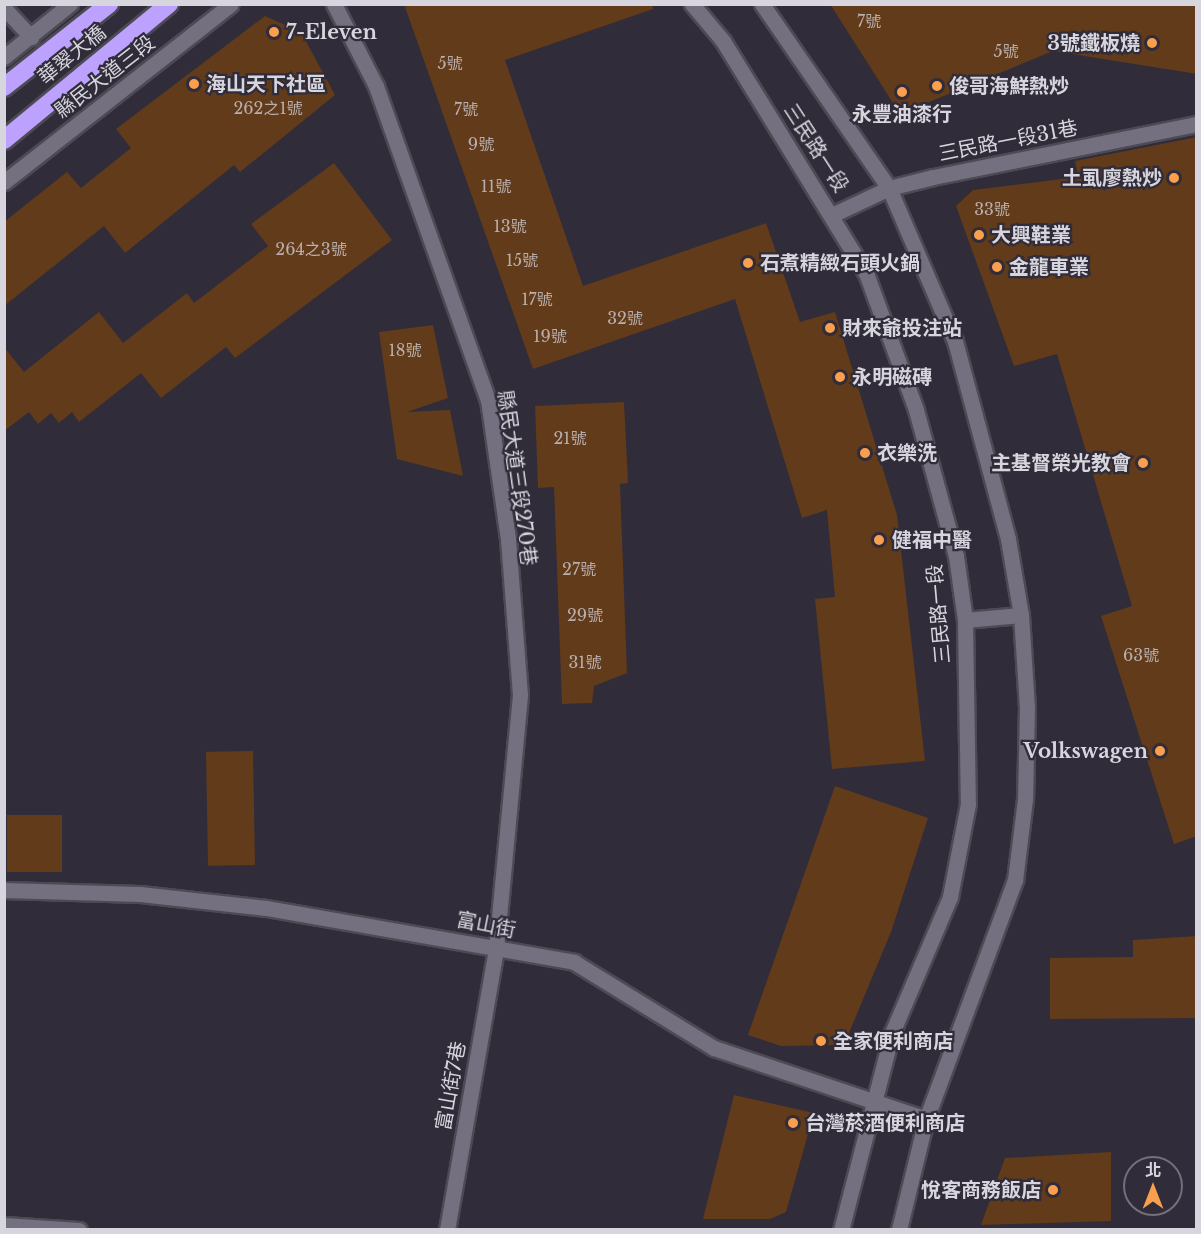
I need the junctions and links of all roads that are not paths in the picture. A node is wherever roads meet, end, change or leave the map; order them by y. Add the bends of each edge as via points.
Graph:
1 (70, 4) edge
2 (109, 4) edge
3 (169, 4) edge
4 (231, 4) edge
5 (334, 4) edge
6 (692, 4) edge
7 (762, 4) edge
8 (4, 8) edge
9 (30, 37) junction
10 (4, 57) edge
11 (4, 87) edge
12 (1197, 124) edge
13 (4, 140) edge
14 (4, 182) edge
15 (889, 188) junction
16 (834, 214) junction
17 (1021, 615) junction
18 (965, 620) junction
19 (4, 890) edge
20 (496, 949) junction
21 (874, 1100) junction
22 (926, 1119) junction
23 (4, 1225) edge
24 (79, 1230) edge
25 (447, 1230) edge
26 (841, 1230) edge
27 (899, 1230) edge

1 - 9 street
2 - 11 highway, 華翠大橋
3 - 13 highway, 華翠大橋
4 - 14 street, 縣民大道三段
5 - 20 street, 縣民大道三段270巷 via 376,86 488,400 508,539 520,695
6 - 16 street, 三民路一段 via 723,41
7 - 15 street, 三民路一段
8 - 9 street
9 - 10 street
12 - 15 street, 三民路一段31巷
15 - 16 street, 三民路一段31巷
15 - 17 street, 三民路一段 via 955,340 1008,539
16 - 18 street, 三民路一段 via 866,273 916,410 956,556
17 - 18 street
17 - 22 street, 三民路一段 via 1027,730 1025,799 1015,880
18 - 21 street, 三民路一段 via 968,804 950,897 892,1033
19 - 20 street, 富山街 via 140,894 266,908
20 - 21 street, 富山街 via 574,962 714,1048
20 - 25 street, 富山街7巷
21 - 22 street, 富山街
21 - 26 street, 三民路一段
22 - 27 street, 三民路一段
23 - 24 street

